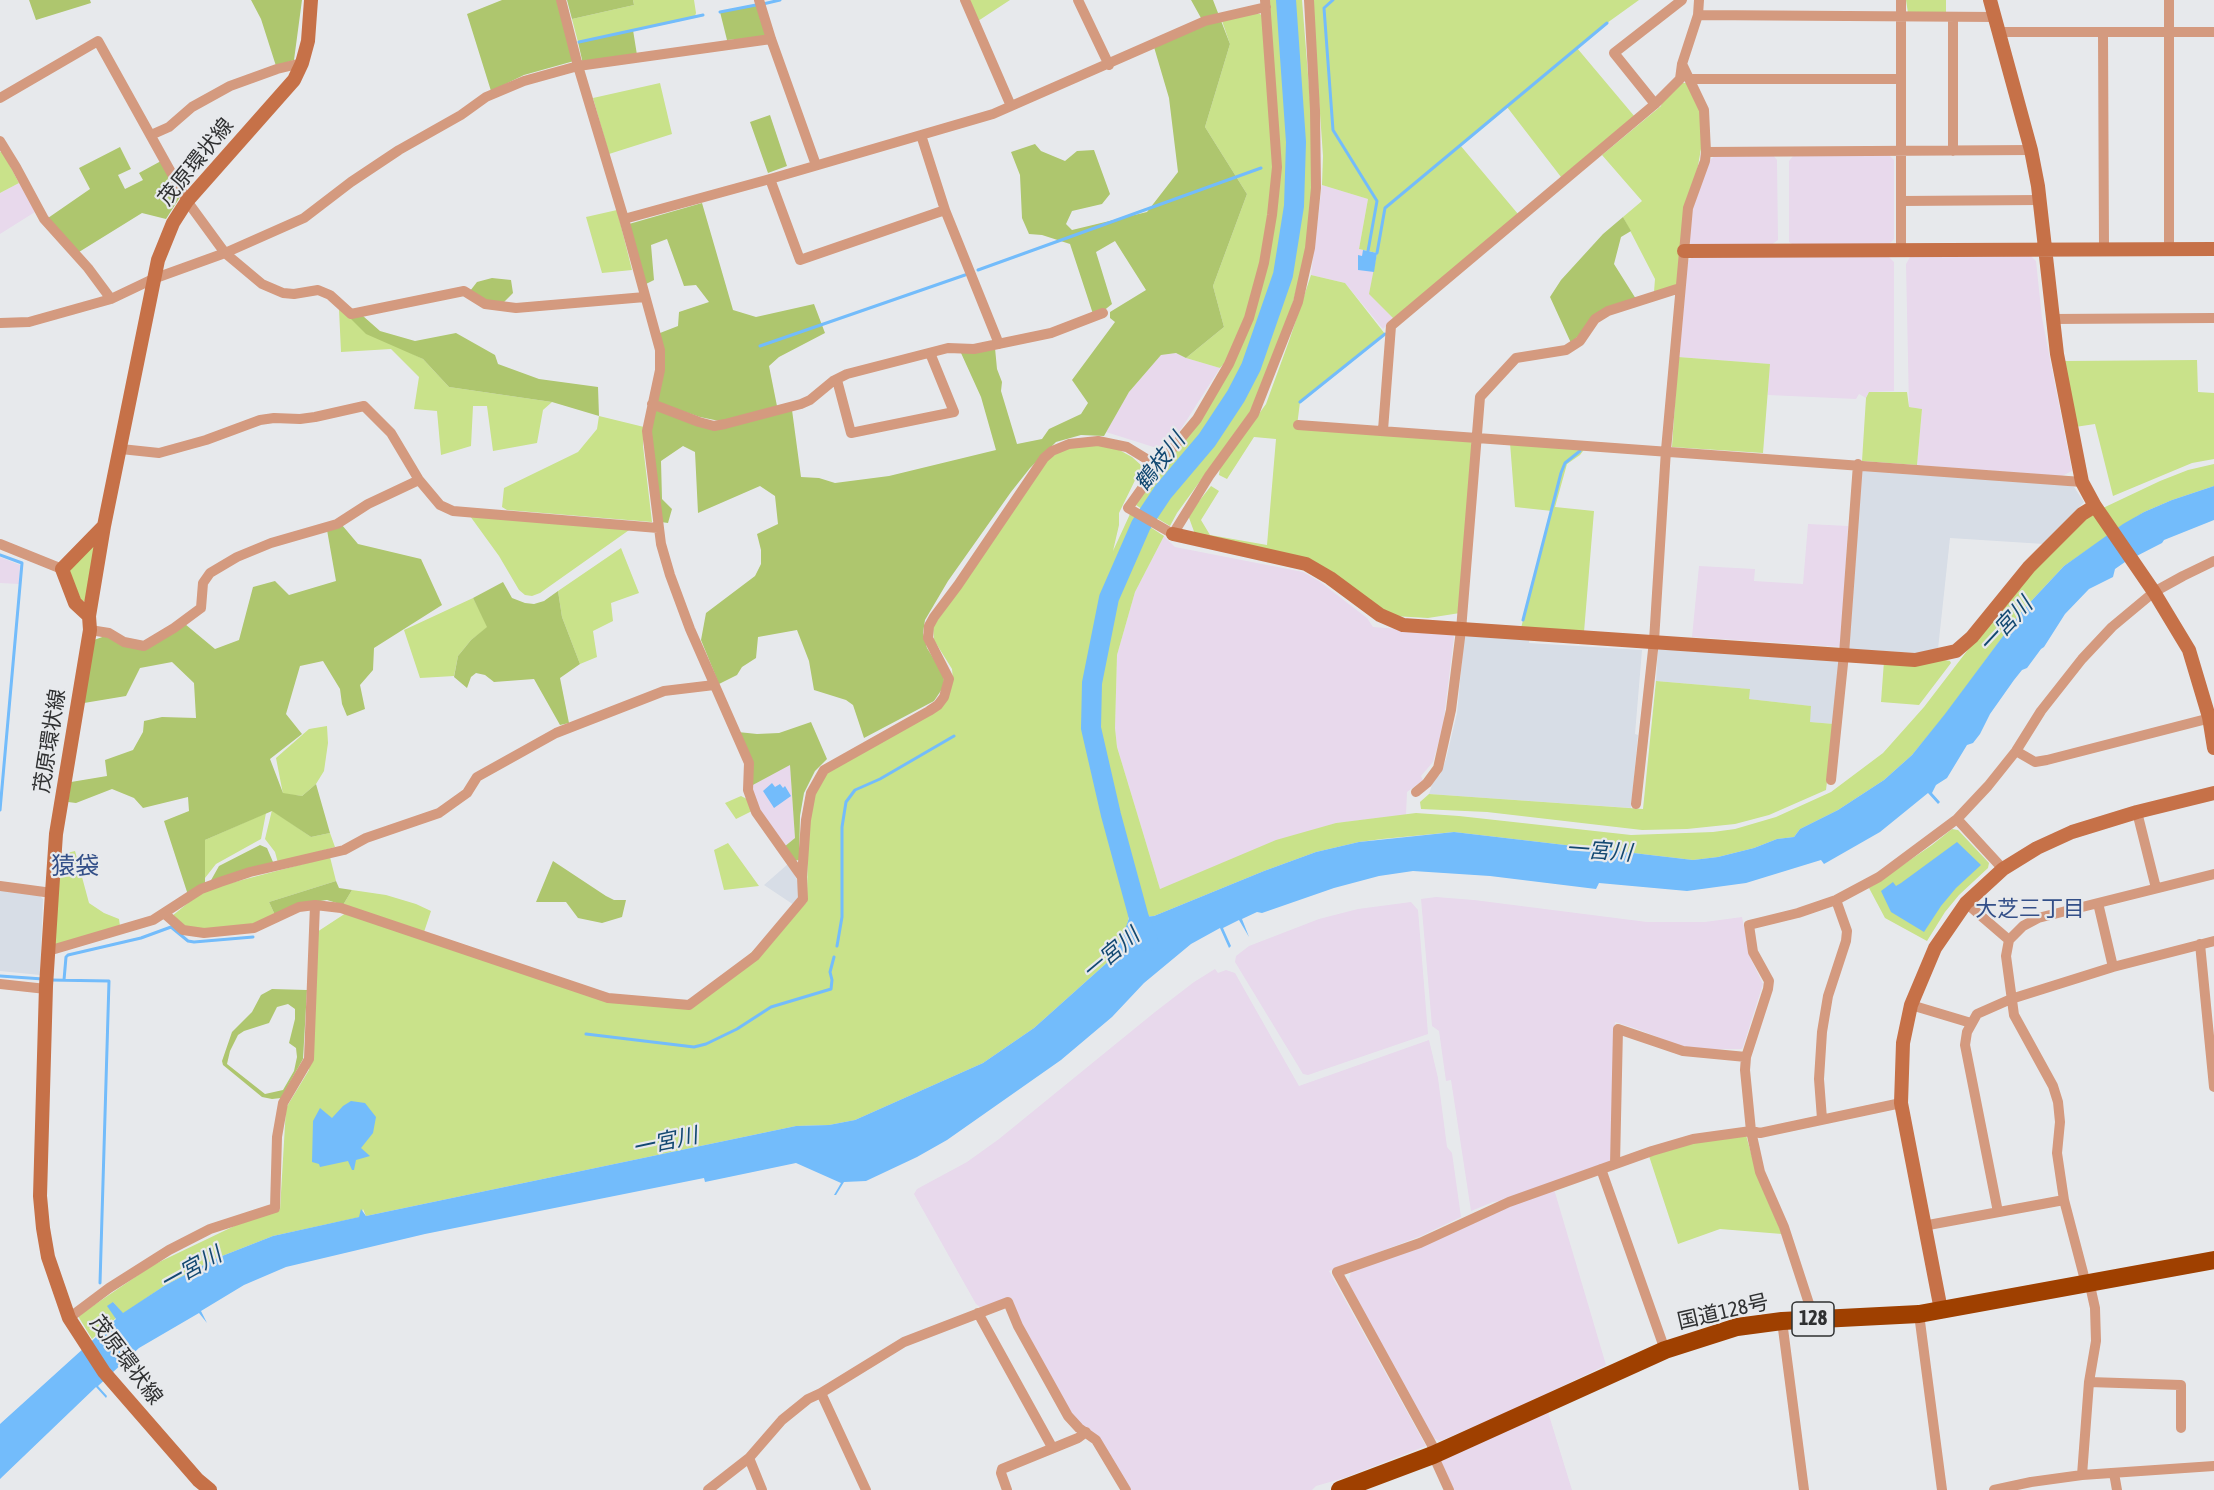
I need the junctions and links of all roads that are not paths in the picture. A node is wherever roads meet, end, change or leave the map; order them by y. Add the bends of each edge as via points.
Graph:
1 (311, 0) edge
2 (561, 0) edge
3 (759, 0) edge
4 (965, 0) edge
5 (1078, 0) edge
6 (1310, 0) edge
7 (1682, 0) edge
8 (1699, 0) edge
9 (1901, 0) edge
10 (1990, 0) edge
11 (2169, 0) edge
12 (1266, 4) edge
13 (1698, 15) junction
14 (1901, 16) junction
15 (1953, 16) junction
16 (1996, 17) junction
17 (2000, 32) junction
18 (2103, 32) junction
19 (2169, 32) junction
20 (2214, 32) edge
21 (771, 39) junction
22 (302, 63) junction
23 (1682, 64) junction
24 (1109, 65) junction
25 (578, 66) junction
26 (1690, 79) junction
27 (1901, 79) junction
28 (0, 98) edge
29 (1655, 104) junction
30 (1011, 106) junction
31 (151, 135) junction
32 (921, 135) junction
33 (0, 141) edge
34 (2031, 150) junction
35 (1953, 151) junction
36 (1706, 152) junction
37 (1902, 152) junction
38 (816, 165) junction
39 (770, 179) junction
40 (2039, 200) junction
41 (187, 201) junction
42 (1901, 201) junction
43 (945, 210) junction
44 (624, 219) junction
45 (2104, 249) junction
46 (2169, 249) junction
47 (2214, 249) edge
48 (1901, 250) junction
49 (2043, 250) junction
50 (1684, 251) junction
51 (225, 253) junction
52 (153, 279) junction
53 (1680, 288) junction
54 (645, 297) junction
55 (111, 299) junction
56 (1103, 313) dead end
57 (2214, 318) edge
58 (2052, 319) junction
59 (0, 323) edge
60 (999, 344) junction
61 (930, 353) junction
62 (837, 380) junction
63 (652, 404) junction
64 (1298, 425) dead end
65 (1383, 430) junction
66 (1475, 436) junction
67 (121, 449) junction
68 (1666, 450) junction
69 (1857, 464) junction
70 (1158, 466) junction
71 (419, 480) junction
72 (2082, 482) junction
73 (2095, 506) junction
74 (104, 526) junction
75 (658, 528) junction
76 (1170, 533) junction
77 (0, 544) edge
78 (2214, 561) edge
79 (62, 569) junction
80 (2154, 592) junction
81 (89, 623) junction
82 (1461, 630) junction
83 (1654, 640) junction
84 (1844, 654) junction
85 (714, 686) junction
86 (2212, 717) edge
87 (2214, 748) edge
88 (2016, 751) junction
89 (1831, 780) dead end
90 (1416, 792) dead end
91 (2214, 793) edge
92 (1636, 804) dead end
93 (2137, 812) junction
94 (1956, 819) junction
95 (2003, 869) junction
96 (2214, 874) edge
97 (802, 877) junction
98 (0, 886) edge
99 (2156, 888) junction
100 (52, 893) junction
101 (1836, 900) junction
102 (1966, 903) junction
103 (2098, 903) junction
104 (315, 905) junction
105 (165, 914) junction
106 (2009, 940) junction
107 (2214, 940) edge
108 (2200, 944) junction
109 (48, 951) junction
110 (2113, 967) junction
111 (46, 983) junction
112 (0, 984) edge
113 (2011, 999) junction
114 (1911, 1005) junction
115 (1971, 1023) junction
116 (1746, 1058) junction
117 (2214, 1087) edge
118 (1900, 1103) junction
119 (1822, 1119) junction
120 (1751, 1131) junction
121 (1615, 1164) junction
122 (1601, 1169) junction
123 (2064, 1200) junction
124 (1998, 1212) junction
125 (1923, 1226) junction
126 (2214, 1260) edge
127 (2086, 1284) junction
128 (1941, 1310) junction
129 (978, 1313) junction
130 (1919, 1314) junction
131 (69, 1318) junction
132 (1814, 1319) junction
133 (1782, 1321) junction
134 (1665, 1350) junction
135 (2090, 1382) junction
136 (821, 1393) junction
137 (2181, 1428) dead end
138 (1086, 1432) junction
139 (1052, 1447) junction
140 (1433, 1455) junction
141 (749, 1458) junction
142 (2214, 1466) edge
143 (2114, 1473) junction
144 (2082, 1475) junction
145 (210, 1490) edge
146 (708, 1490) edge
147 (762, 1490) edge
148 (866, 1490) edge
149 (1008, 1490) edge
150 (1126, 1490) edge
151 (1340, 1490) edge
152 (1449, 1490) edge
153 (1804, 1490) edge
154 (1942, 1490) edge
155 (1994, 1490) edge
156 (2117, 1490) edge

1 - 22 street, 茂原環状線
2 - 25 street
3 - 21 street
4 - 30 street
5 - 24 street
6 - 76 street via 1316,188 1310,248 1298,302 1254,414
7 - 29 street via 1614,53
8 - 13 street
9 - 14 street
10 - 16 street
11 - 19 street
12 - 24 street via 1205,21
12 - 70 street via 1277,167 1264,263 1249,318 1229,364 1197,419
13 - 14 street
13 - 23 street
14 - 15 street
14 - 27 street
15 - 16 street
15 - 35 street
16 - 17 street
17 - 18 street
17 - 34 street
18 - 19 street
18 - 45 street
19 - 20 street
19 - 46 street
21 - 25 street
21 - 38 street
22 - 31 street via 230,86
22 - 41 street, 茂原環状線 via 294,80
23 - 26 street
23 - 29 street via 1680,79
24 - 30 street
25 - 44 street
25 - 51 street via 524,81 486,97 399,150 304,218
26 - 27 street
26 - 36 street via 1704,110
27 - 37 street
28 - 31 street via 98,41
29 - 65 street via 1391,326
30 - 32 street
31 - 41 street
32 - 38 street
32 - 43 street
33 - 55 street via 44,219
34 - 35 street
34 - 40 street
35 - 37 street
36 - 37 street
36 - 50 street via 1688,208
37 - 42 street
38 - 39 street
39 - 43 street via 800,260
39 - 44 street
40 - 42 street
40 - 49 street
41 - 51 street
41 - 52 street, 茂原環状線 via 164,244
42 - 48 street
43 - 60 street
44 - 54 street
45 - 46 street
45 - 49 street
46 - 47 street
48 - 49 street
48 - 50 street
49 - 58 street
50 - 53 street
51 - 52 street
51 - 54 street via 262,284 284,293 318,290 330,295 351,314 464,291 485,304 516,308
52 - 55 street
52 - 67 street, 茂原環状線
53 - 66 street via 1608,311 1566,350 1516,358 1480,397
53 - 68 street
54 - 63 street via 660,350
55 - 59 street via 29,322
56 - 60 street via 1051,333
57 - 58 street
58 - 72 street
60 - 61 street
61 - 62 street
61 - 62 street via 954,412 851,433
62 - 63 street via 801,404 714,426
63 - 75 street via 647,431
64 - 65 street
65 - 66 street
66 - 68 street
66 - 82 street
67 - 71 street via 159,453 260,420 315,417 364,406 391,433
67 - 74 street, 茂原環状線
68 - 69 street
68 - 83 street
69 - 72 street
69 - 84 street
70 - 76 street via 1128,508
70 - 97 street via 1127,447 1098,441 1069,444 1044,458 934,616 928,638 949,679 944,697 929,711 835,762 816,780 806,820
71 - 75 street via 440,505 453,511
71 - 81 street via 337,524 271,543 210,573 203,583 201,609 144,646 123,642
72 - 73 street
73 - 80 street
73 - 84 street via 2037,559 1956,651 1915,660
74 - 79 street
74 - 81 street, 茂原環状線
75 - 85 street via 670,575
76 - 82 street via 1305,564 1380,615 1403,625
77 - 79 street
78 - 80 street
79 - 81 street via 75,603
80 - 86 street via 2189,650
80 - 88 street via 2082,659 2041,711
81 - 100 street, 茂原環状線 via 56,834
82 - 83 street
82 - 90 street via 1451,710 1438,768
83 - 84 street
83 - 92 street
84 - 89 street
85 - 97 street via 749,763 748,790 756,812
85 - 105 street via 664,691 556,733 477,777 468,793 439,813 337,852 250,872 201,889
86 - 87 street
86 - 88 street via 2047,760 2035,762
88 - 94 street
91 - 93 street
93 - 95 street via 2072,832
93 - 99 street
94 - 95 street
94 - 101 street via 1879,877
95 - 102 street
96 - 99 street
97 - 104 street via 803,899 755,956 689,1005 608,998 341,908
98 - 100 street
99 - 103 street
100 - 109 street, 茂原環状線
101 - 116 street via 1749,925 1753,952 1769,981
101 - 119 street via 1847,931 1821,1032
102 - 106 street
102 - 114 street via 1935,948
103 - 106 street via 2038,918
103 - 110 street
104 - 105 street via 299,907 254,928 204,933 183,930
104 - 131 street via 309,1059 283,1103 277,1137 275,1208 210,1229 169,1250
105 - 109 street
106 - 113 street via 2006,956
107 - 108 street
108 - 110 street
108 - 117 street
109 - 111 street, 茂原環状線
110 - 113 street
111 - 112 street
111 - 131 street, 茂原環状線 via 40,1196 48,1257
113 - 115 street via 1977,1014
113 - 123 street via 2014,1015 2058,1102 2057,1154
114 - 115 street
114 - 118 street via 1903,1043
115 - 124 street via 1965,1045
116 - 120 street
116 - 121 street via 1683,1052 1618,1029
118 - 119 street
118 - 125 street
119 - 120 street via 1760,1133
120 - 121 street via 1693,1139
120 - 132 street via 1760,1172 1784,1227
121 - 122 street
122 - 134 street
122 - 140 street via 1509,1202 1420,1243 1337,1272 1432,1445
123 - 124 street
123 - 127 street
124 - 125 street
125 - 128 street
126 - 127 highway, 国道128号 / 128
127 - 128 highway, 国道128号 / 128
127 - 135 street via 2091,1290 2096,1341
128 - 130 highway, 国道128号 / 128
129 - 136 street via 904,1342
129 - 138 street via 1008,1302 1068,1416
129 - 139 street
130 - 132 highway, 国道128号 / 128
130 - 154 street
131 - 145 street, 茂原環状線 via 129,1403
132 - 133 highway, 国道128号 / 128
133 - 134 highway, 国道128号 / 128 via 1737,1327
133 - 153 street
134 - 140 highway, 国道128号 / 128
135 - 137 street via 2181,1385
135 - 144 street
136 - 141 street via 782,1420
136 - 148 street
138 - 139 street
138 - 150 street via 1096,1440
139 - 149 street via 1002,1469
140 - 151 highway, 国道128号 / 128
140 - 152 street
141 - 146 street
141 - 147 street
142 - 143 street
143 - 144 street
143 - 156 street
144 - 155 street

